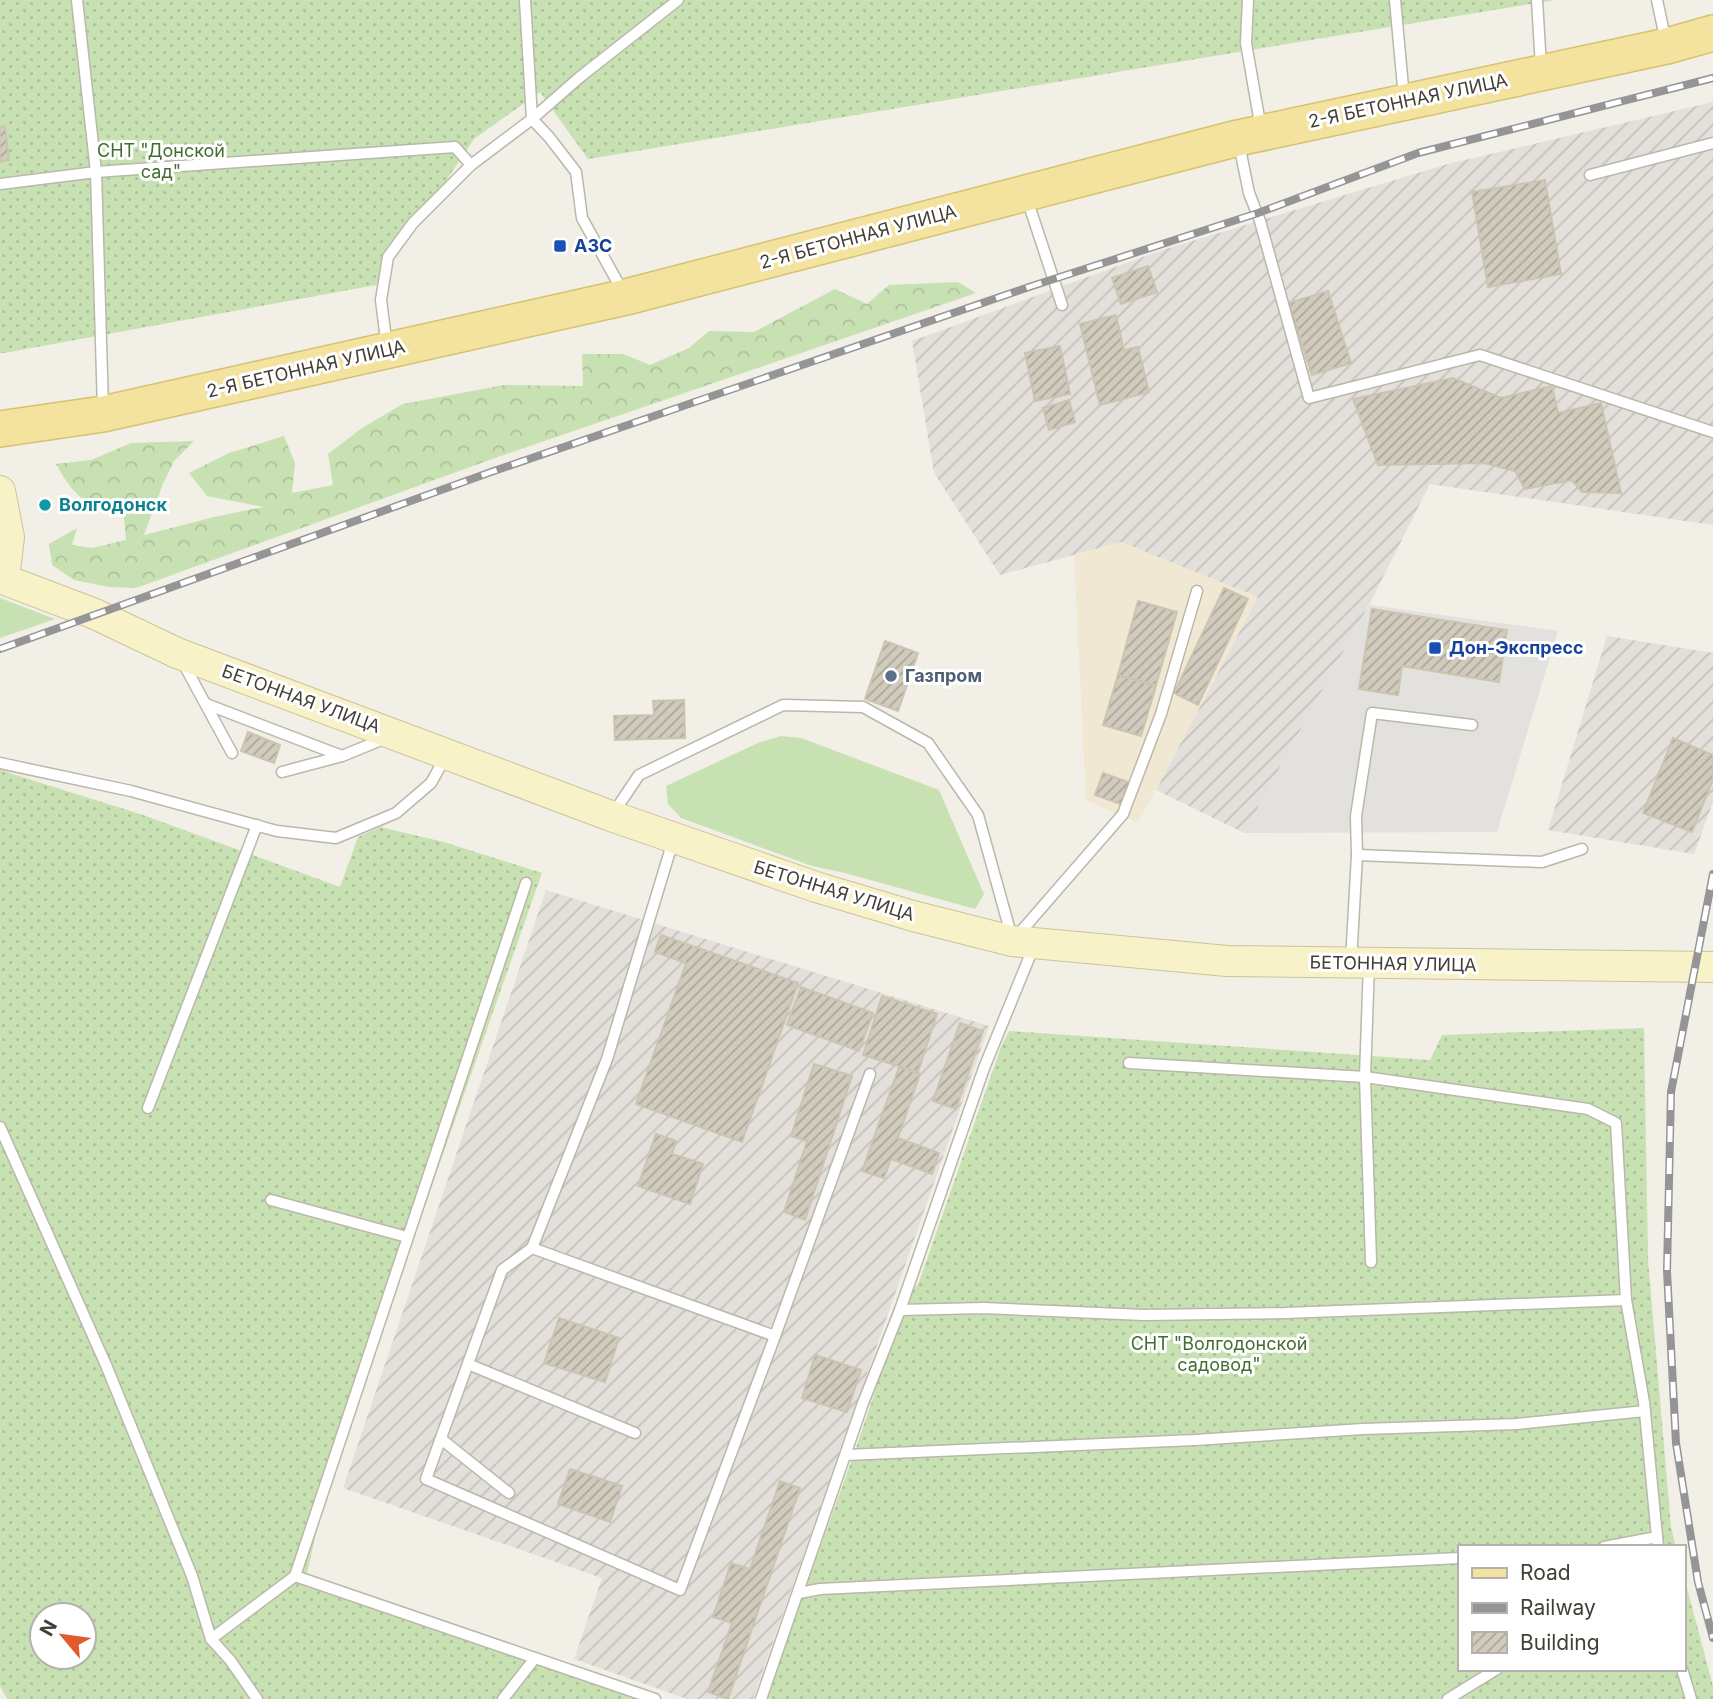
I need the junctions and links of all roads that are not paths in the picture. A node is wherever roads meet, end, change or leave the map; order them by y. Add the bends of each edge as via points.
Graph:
1 (78, 0) edge
2 (525, 0) edge
3 (678, 0) edge
4 (1248, 0) edge
5 (1395, 0) edge
6 (1537, 0) edge
7 (1657, 0) edge
8 (1713, 33) edge
9 (1667, 46) junction
10 (1541, 72) junction
11 (1405, 101) junction
12 (532, 119) junction
13 (1249, 135) junction
14 (1713, 143) edge
15 (471, 165) junction
16 (96, 172) junction
17 (1590, 175) dead end
18 (0, 184) edge
19 (1025, 193) junction
20 (626, 297) junction
21 (1062, 306) dead end
22 (388, 350) junction
23 (103, 414) junction
24 (0, 429) edge
25 (1713, 432) edge
26 (0, 491) edge
27 (2, 579) edge
28 (1197, 591) dead end
29 (177, 653) junction
30 (206, 704) junction
31 (1472, 725) dead end
32 (396, 734) junction
33 (232, 753) dead end
34 (447, 754) junction
35 (342, 756) junction
36 (0, 763) edge
37 (282, 772) dead end
38 (611, 816) junction
39 (257, 825) junction
40 (674, 838) junction
41 (1582, 849) dead end
42 (1357, 855) junction
43 (526, 883) dead end
44 (1024, 942) junction
45 (1360, 964) junction
46 (1713, 967) edge
47 (1129, 1063) dead end
48 (870, 1074) dead end
49 (1366, 1077) junction
50 (148, 1108) dead end
51 (0, 1127) edge
52 (271, 1200) dead end
53 (407, 1237) junction
54 (532, 1248) junction
55 (1371, 1262) dead end
56 (1626, 1300) junction
57 (900, 1310) junction
58 (775, 1336) junction
59 (468, 1364) junction
60 (1645, 1411) junction
61 (635, 1433) dead end
62 (441, 1439) junction
63 (846, 1455) junction
64 (509, 1493) dead end
65 (1658, 1542) edge
66 (1626, 1545) edge
67 (1458, 1558) edge
68 (295, 1576) junction
69 (799, 1593) junction
70 (211, 1639) junction
71 (535, 1658) junction
72 (1494, 1671) edge
73 (1683, 1671) edge
74 (257, 1699) edge
75 (503, 1699) edge
76 (655, 1699) edge
77 (761, 1699) edge
78 (1448, 1699) edge
79 (1691, 1699) edge

1 - 16 lane
2 - 12 lane
3 - 12 lane
4 - 13 lane
5 - 11 lane
6 - 10 lane
7 - 9 lane
8 - 9 main road, 2-Я БЕТОННАЯ УЛИЦА
9 - 10 main road, 2-Я БЕТОННАЯ УЛИЦА
10 - 11 main road, 2-Я БЕТОННАЯ УЛИЦА
11 - 13 main road, 2-Я БЕТОННАЯ УЛИЦА
12 - 15 lane
12 - 20 lane via 576,172 582,218
13 - 19 main road, 2-Я БЕТОННАЯ УЛИЦА
13 - 25 lane via 1249,193 1309,398 1480,355
14 - 17 lane
15 - 16 lane via 455,147
15 - 22 lane via 412,223 388,257 381,300
16 - 18 lane
16 - 23 lane
19 - 20 main road, 2-Я БЕТОННАЯ УЛИЦА
19 - 21 lane
20 - 22 main road, 2-Я БЕТОННАЯ УЛИЦА
22 - 23 main road, 2-Я БЕТОННАЯ УЛИЦА
23 - 24 main road, 2-Я БЕТОННАЯ УЛИЦА
26 - 27 main road, БЕТОННАЯ УЛИЦА via 9,537
27 - 29 main road, БЕТОННАЯ УЛИЦА via 95,614
28 - 44 lane via 1161,714 1123,814
29 - 30 lane
29 - 32 main road, БЕТОННАЯ УЛИЦА
30 - 33 lane
30 - 35 lane
31 - 42 lane via 1372,713 1356,816
32 - 34 main road, БЕТОННАЯ УЛИЦА
32 - 35 lane
34 - 38 main road, БЕТОННАЯ УЛИЦА
34 - 39 lane via 431,783 396,813 336,838
35 - 37 lane
36 - 39 lane via 131,791
38 - 40 main road, БЕТОННАЯ УЛИЦА
38 - 44 lane via 639,775 783,705 863,707 928,743 978,816
39 - 50 lane
40 - 44 main road, БЕТОННАЯ УЛИЦА via 913,916
40 - 54 lane via 607,1059
41 - 42 lane via 1542,862
42 - 45 lane
43 - 53 lane
44 - 45 main road, БЕТОННАЯ УЛИЦА via 1227,961
44 - 57 lane
45 - 46 main road, БЕТОННАЯ УЛИЦА
45 - 49 lane
47 - 49 lane
48 - 58 lane
49 - 55 lane
49 - 56 lane via 1588,1109 1616,1123
51 - 70 lane via 106,1365 192,1576
52 - 53 lane
53 - 68 lane
54 - 58 lane
54 - 59 lane via 502,1270
56 - 57 lane via 1144,1315 984,1308
56 - 60 lane
57 - 63 lane
58 - 62 lane via 680,1590 426,1479
59 - 61 lane
59 - 62 lane
60 - 63 lane via 1517,1424
60 - 65 lane
62 - 64 lane
63 - 69 lane
65 - 66 lane
67 - 69 lane
68 - 70 lane
68 - 71 lane
69 - 77 lane
70 - 74 lane
71 - 75 lane
71 - 76 lane
72 - 78 lane
73 - 79 lane

